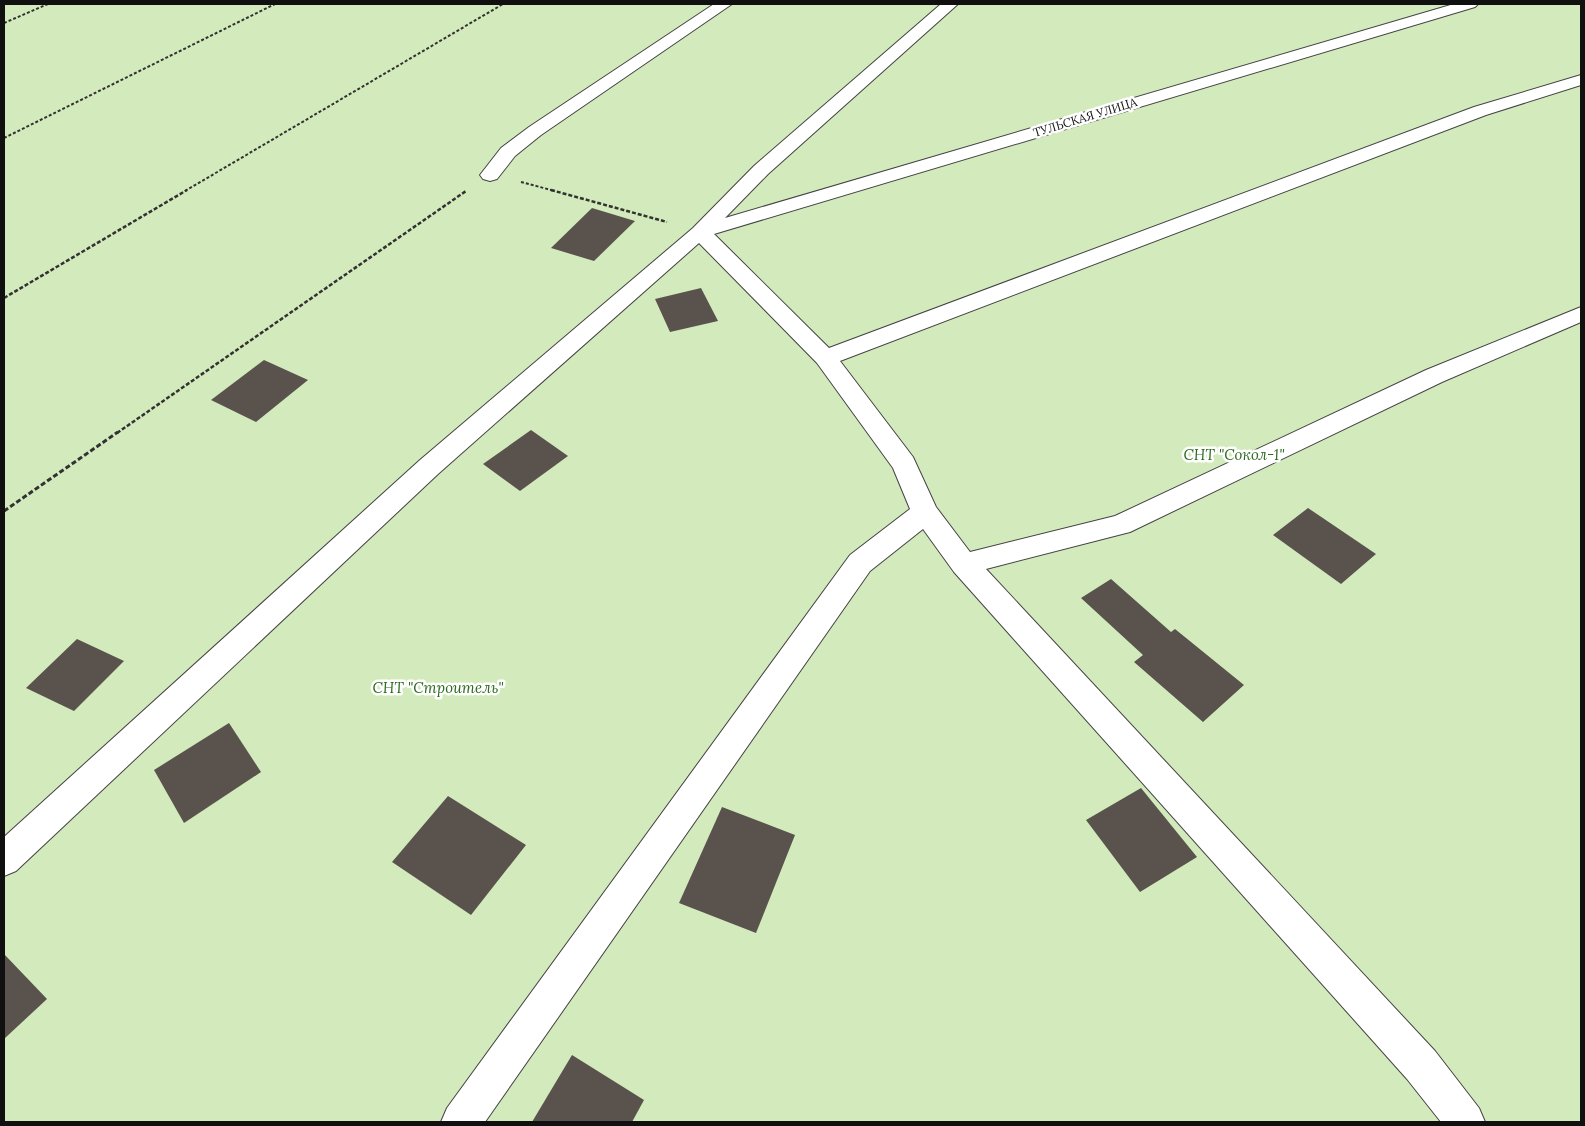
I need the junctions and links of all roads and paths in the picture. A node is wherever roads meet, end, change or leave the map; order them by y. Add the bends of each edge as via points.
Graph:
1 (48, 4) edge
2 (275, 4) edge
3 (503, 4) edge
4 (724, 4) edge
5 (952, 4) edge
6 (1470, 4) edge
7 (4, 23) edge
8 (1581, 80) edge
9 (4, 138) edge
10 (490, 175) junction
11 (700, 232) junction
12 (4, 298) edge
13 (1581, 314) edge
14 (825, 358) junction
15 (4, 511) edge
16 (925, 512) junction
17 (964, 564) junction
18 (4, 858) edge
19 (461, 1122) edge
20 (1465, 1122) edge

1 - 7 path
2 - 9 path
3 - 12 path
4 - 10 street via 536,131 508,152
5 - 11 street via 761,170
6 - 11 street, ТУЛЬСКАЯ УЛИЦА
8 - 14 street via 1480,111
10 - 11 path
10 - 15 path
11 - 14 street
11 - 18 street via 429,467
13 - 17 street via 1434,376 1121,525
14 - 16 street via 904,464
16 - 17 street
16 - 19 street via 860,563
17 - 20 street via 1421,1065

